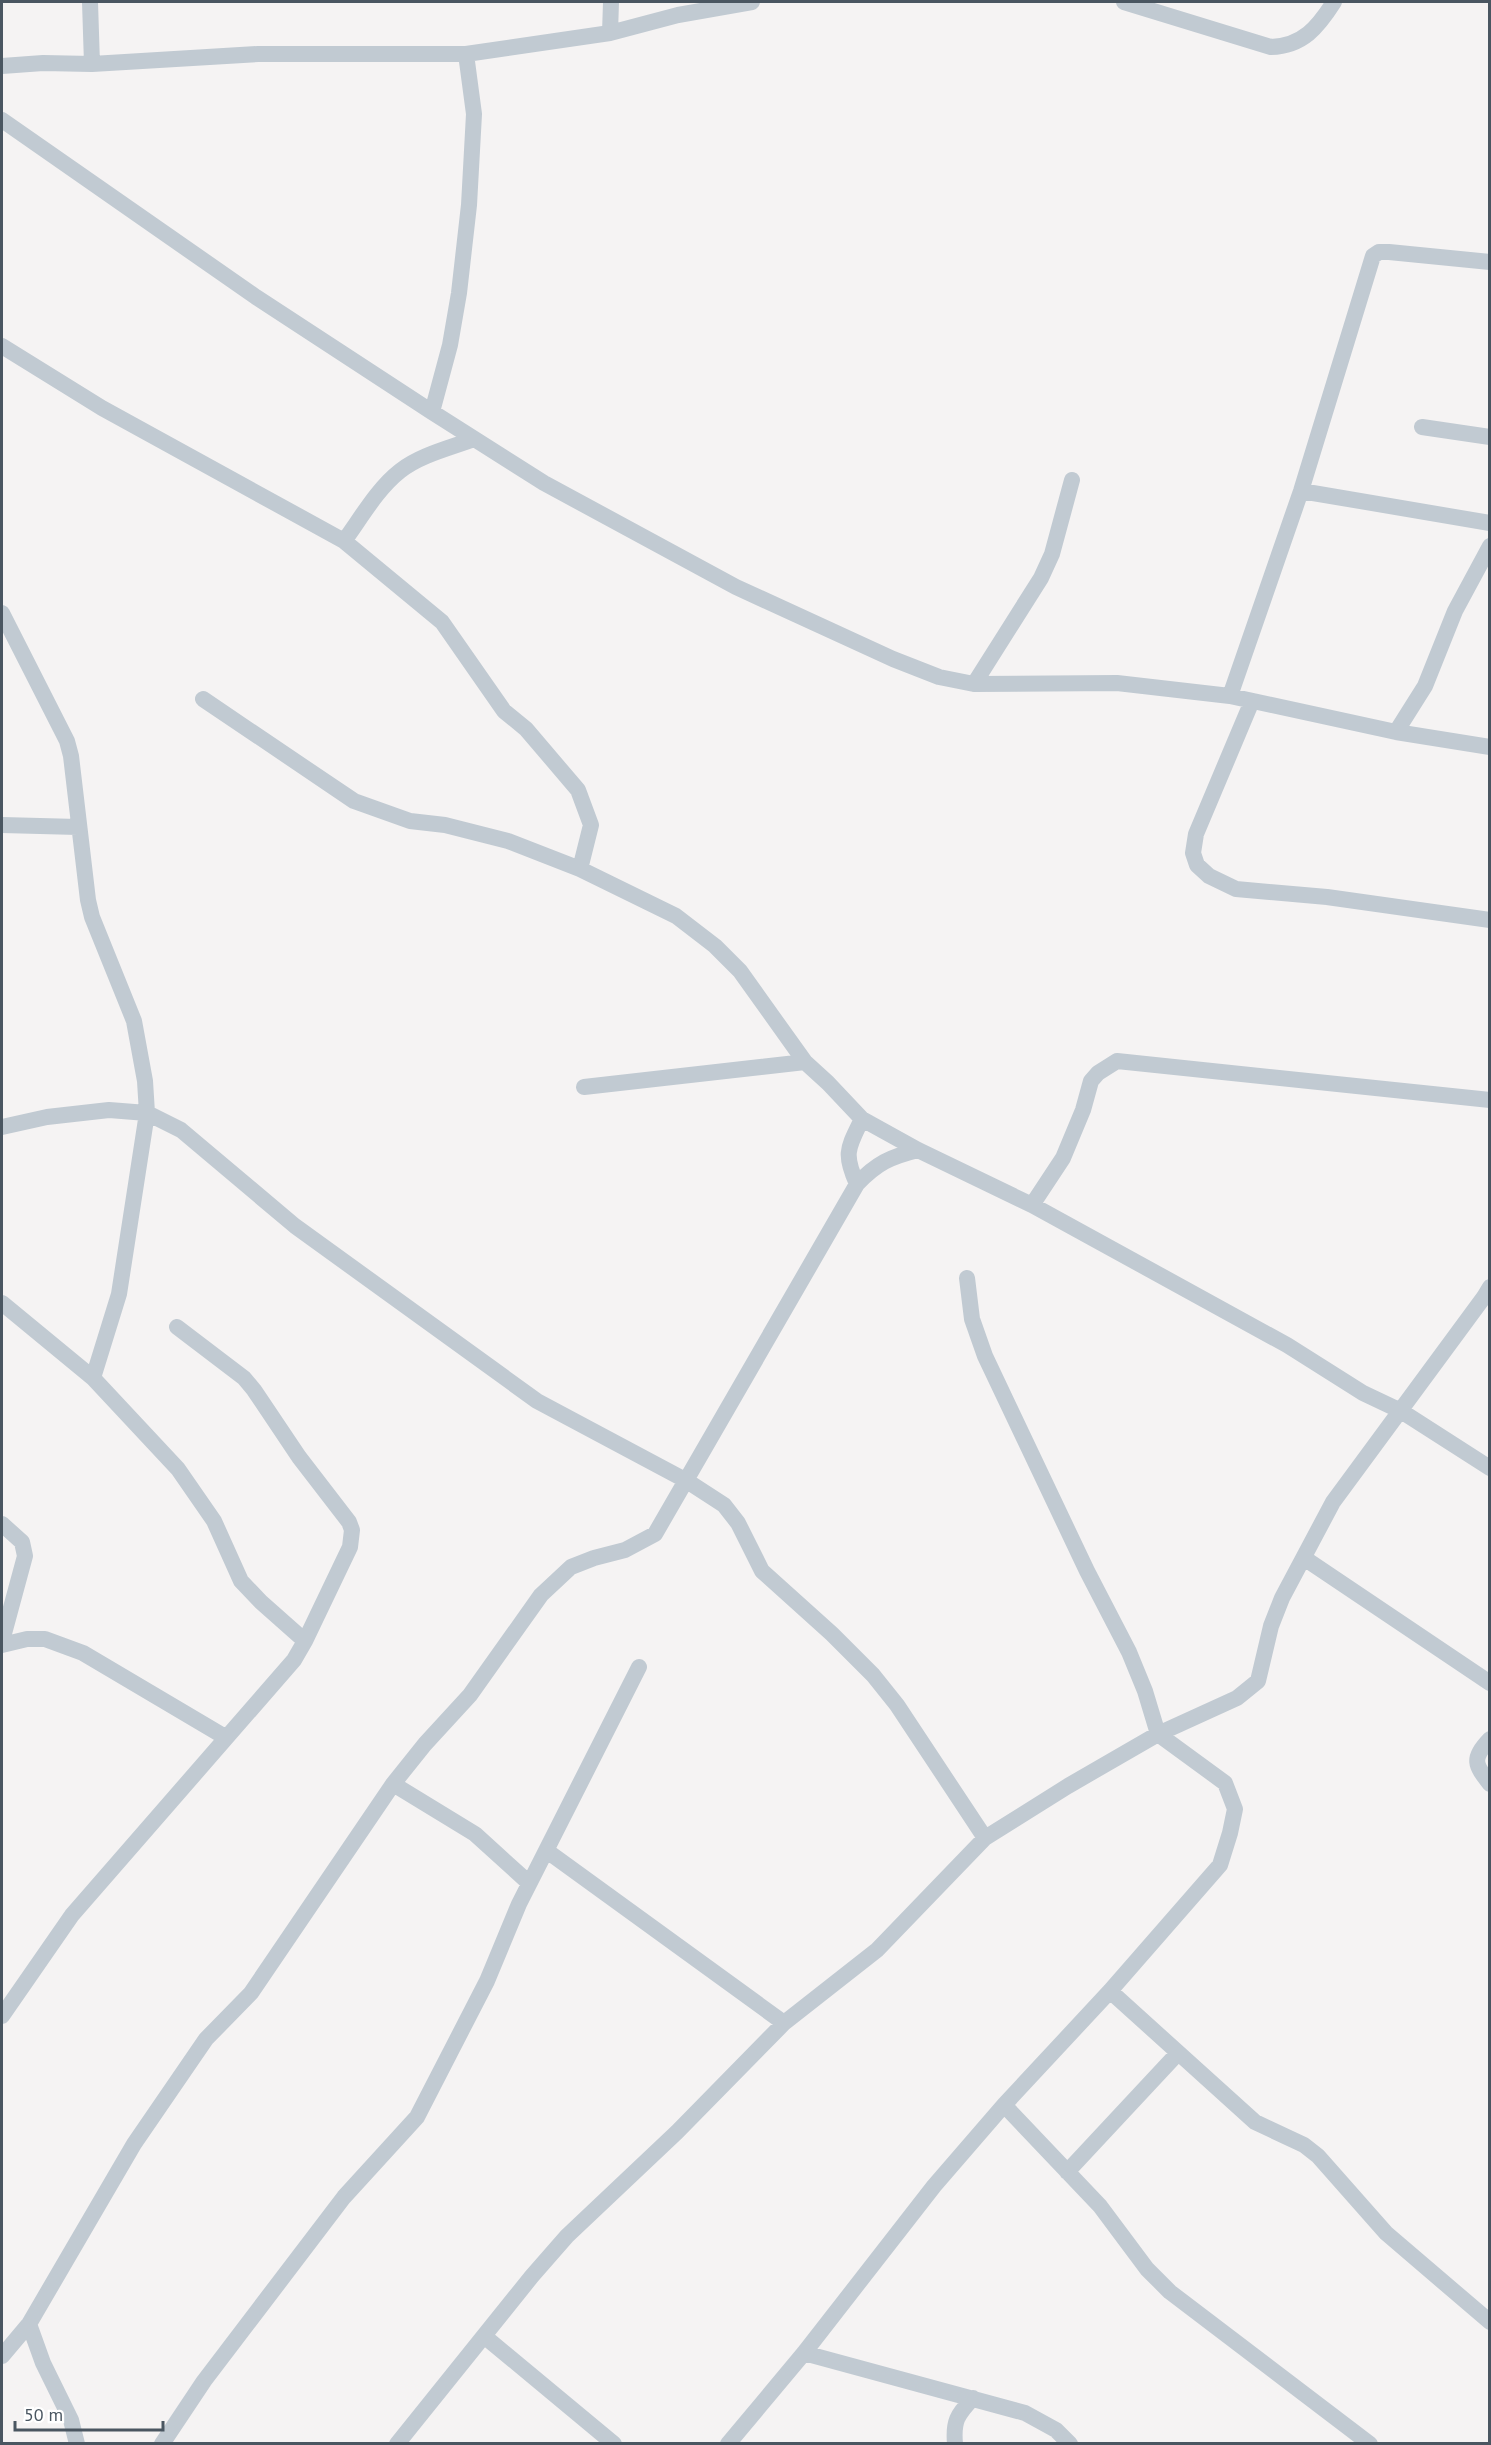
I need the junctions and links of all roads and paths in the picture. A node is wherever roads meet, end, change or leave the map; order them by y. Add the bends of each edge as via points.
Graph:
1 (90, 2) edge
2 (611, 2) edge
3 (752, 2) edge
4 (1124, 2) edge
5 (1334, 2) edge
6 (610, 33) junction
7 (466, 54) junction
8 (92, 64) junction
9 (2, 66) edge
10 (2, 120) edge
11 (1490, 262) edge
12 (2, 346) edge
13 (432, 412) junction
14 (1422, 427) dead end
15 (1490, 437) edge
16 (474, 439) junction
17 (1072, 480) dead end
18 (1301, 491) junction
19 (1490, 523) edge
20 (344, 541) junction
21 (1490, 546) edge
22 (2, 613) edge
23 (974, 684) junction
24 (1230, 696) junction
25 (203, 699) dead end
26 (1252, 701) junction
27 (1396, 732) junction
28 (1490, 747) edge
29 (2, 825) edge
30 (78, 827) junction
31 (580, 869) junction
32 (1490, 920) edge
33 (805, 1062) junction
34 (584, 1087) dead end
35 (1490, 1100) edge
36 (147, 1113) junction
37 (862, 1119) junction
38 (2, 1127) edge
39 (918, 1150) junction
40 (857, 1184) junction
41 (1032, 1205) junction
42 (967, 1278) dead end
43 (1490, 1287) edge
44 (2, 1303) edge
45 (177, 1327) dead end
46 (93, 1378) junction
47 (1401, 1410) junction
48 (1490, 1468) edge
49 (687, 1481) junction
50 (2, 1524) edge
51 (1304, 1558) junction
52 (305, 1641) junction
53 (2, 1643) edge
54 (639, 1667) dead end
55 (1490, 1683) edge
56 (1158, 1734) junction
57 (225, 1737) junction
58 (1490, 1739) edge
59 (393, 1784) junction
60 (1490, 1784) edge
61 (985, 1838) junction
62 (547, 1851) junction
63 (529, 1883) junction
64 (1110, 1991) junction
65 (2, 2016) edge
66 (784, 2023) junction
67 (1178, 2053) junction
68 (1004, 2105) junction
69 (1067, 2172) junction
70 (1490, 2322) edge
71 (29, 2324) junction
72 (484, 2336) junction
73 (804, 2353) junction
74 (2, 2356) edge
75 (973, 2398) junction
76 (77, 2444) edge
77 (162, 2444) edge
78 (397, 2444) edge
79 (614, 2444) edge
80 (728, 2444) edge
81 (955, 2444) edge
82 (1070, 2444) edge
83 (1370, 2444) edge

1 - 8 street
2 - 6 street
3 - 6 street via 678,15
4 - 5 street via 1271,47 1295,44 1308,35
6 - 7 street
7 - 8 street via 258,54
7 - 13 street via 474,114 469,205 450,345
8 - 9 street
10 - 13 street via 256,297
11 - 18 street via 1389,252 1373,256
12 - 20 street via 102,408
13 - 16 street
14 - 15 street
16 - 20 street via 402,470
16 - 23 street via 544,483 736,587 893,659 939,677
17 - 23 street via 1052,554 1041,578
18 - 19 street
18 - 24 street
20 - 31 street via 442,622 504,711 526,729 578,790 591,825
21 - 27 street via 1455,611 1425,686
22 - 30 street via 67,741
23 - 24 street via 1117,683
24 - 26 street
25 - 31 street via 354,801 410,820 508,841
26 - 27 street
26 - 32 street via 1196,834 1193,853 1197,865 1209,876 1236,889 1327,897
27 - 28 street
29 - 30 street
30 - 36 street via 92,917 134,1021
31 - 33 street via 676,916 715,946 740,971
33 - 34 street
33 - 37 street
35 - 41 street via 1117,1061 1092,1081 1063,1158
36 - 38 street via 75,1112
36 - 46 street via 119,1294
36 - 49 street via 181,1130 295,1226 537,1401
37 - 39 street
37 - 40 street via 848,1152
39 - 40 street via 884,1160
39 - 41 street
40 - 49 street
41 - 47 street
42 - 56 street via 972,1319 985,1356 1129,1653
43 - 47 street
44 - 46 street
45 - 52 street via 244,1378 349,1522 350,1546
46 - 52 street via 178,1469 214,1521 241,1581
47 - 48 street
47 - 51 street via 1334,1502
49 - 59 street via 655,1534 625,1550 571,1567 541,1595 470,1695
49 - 61 street via 724,1505 738,1523 762,1571 873,1675
50 - 53 street via 22,1542 25,1556
51 - 55 street
51 - 56 street via 1271,1626 1258,1681 1237,1698
52 - 57 street via 294,1660
53 - 57 street via 45,1639 83,1653
54 - 62 street
56 - 61 street
56 - 64 street via 1225,1783 1235,1809 1220,1865
57 - 65 street via 72,1915
58 - 60 street via 1477,1759 1477,1767
59 - 63 street via 474,1834
59 - 71 street via 251,1993 206,2039 134,2144
61 - 66 street via 876,1950
62 - 63 street
62 - 66 street
63 - 77 street via 487,1981 417,2116 344,2197 204,2381
64 - 67 street
64 - 68 street
66 - 72 street via 567,2236
67 - 69 street
67 - 70 street via 1255,2122 1304,2145 1318,2156 1386,2233
68 - 69 street
68 - 73 street via 934,2186
69 - 83 street via 1170,2292
71 - 74 street
71 - 76 street via 71,2420
72 - 78 street
72 - 79 street
73 - 75 street
73 - 80 street
75 - 81 street via 953,2425
75 - 82 street via 1025,2413 1056,2430

